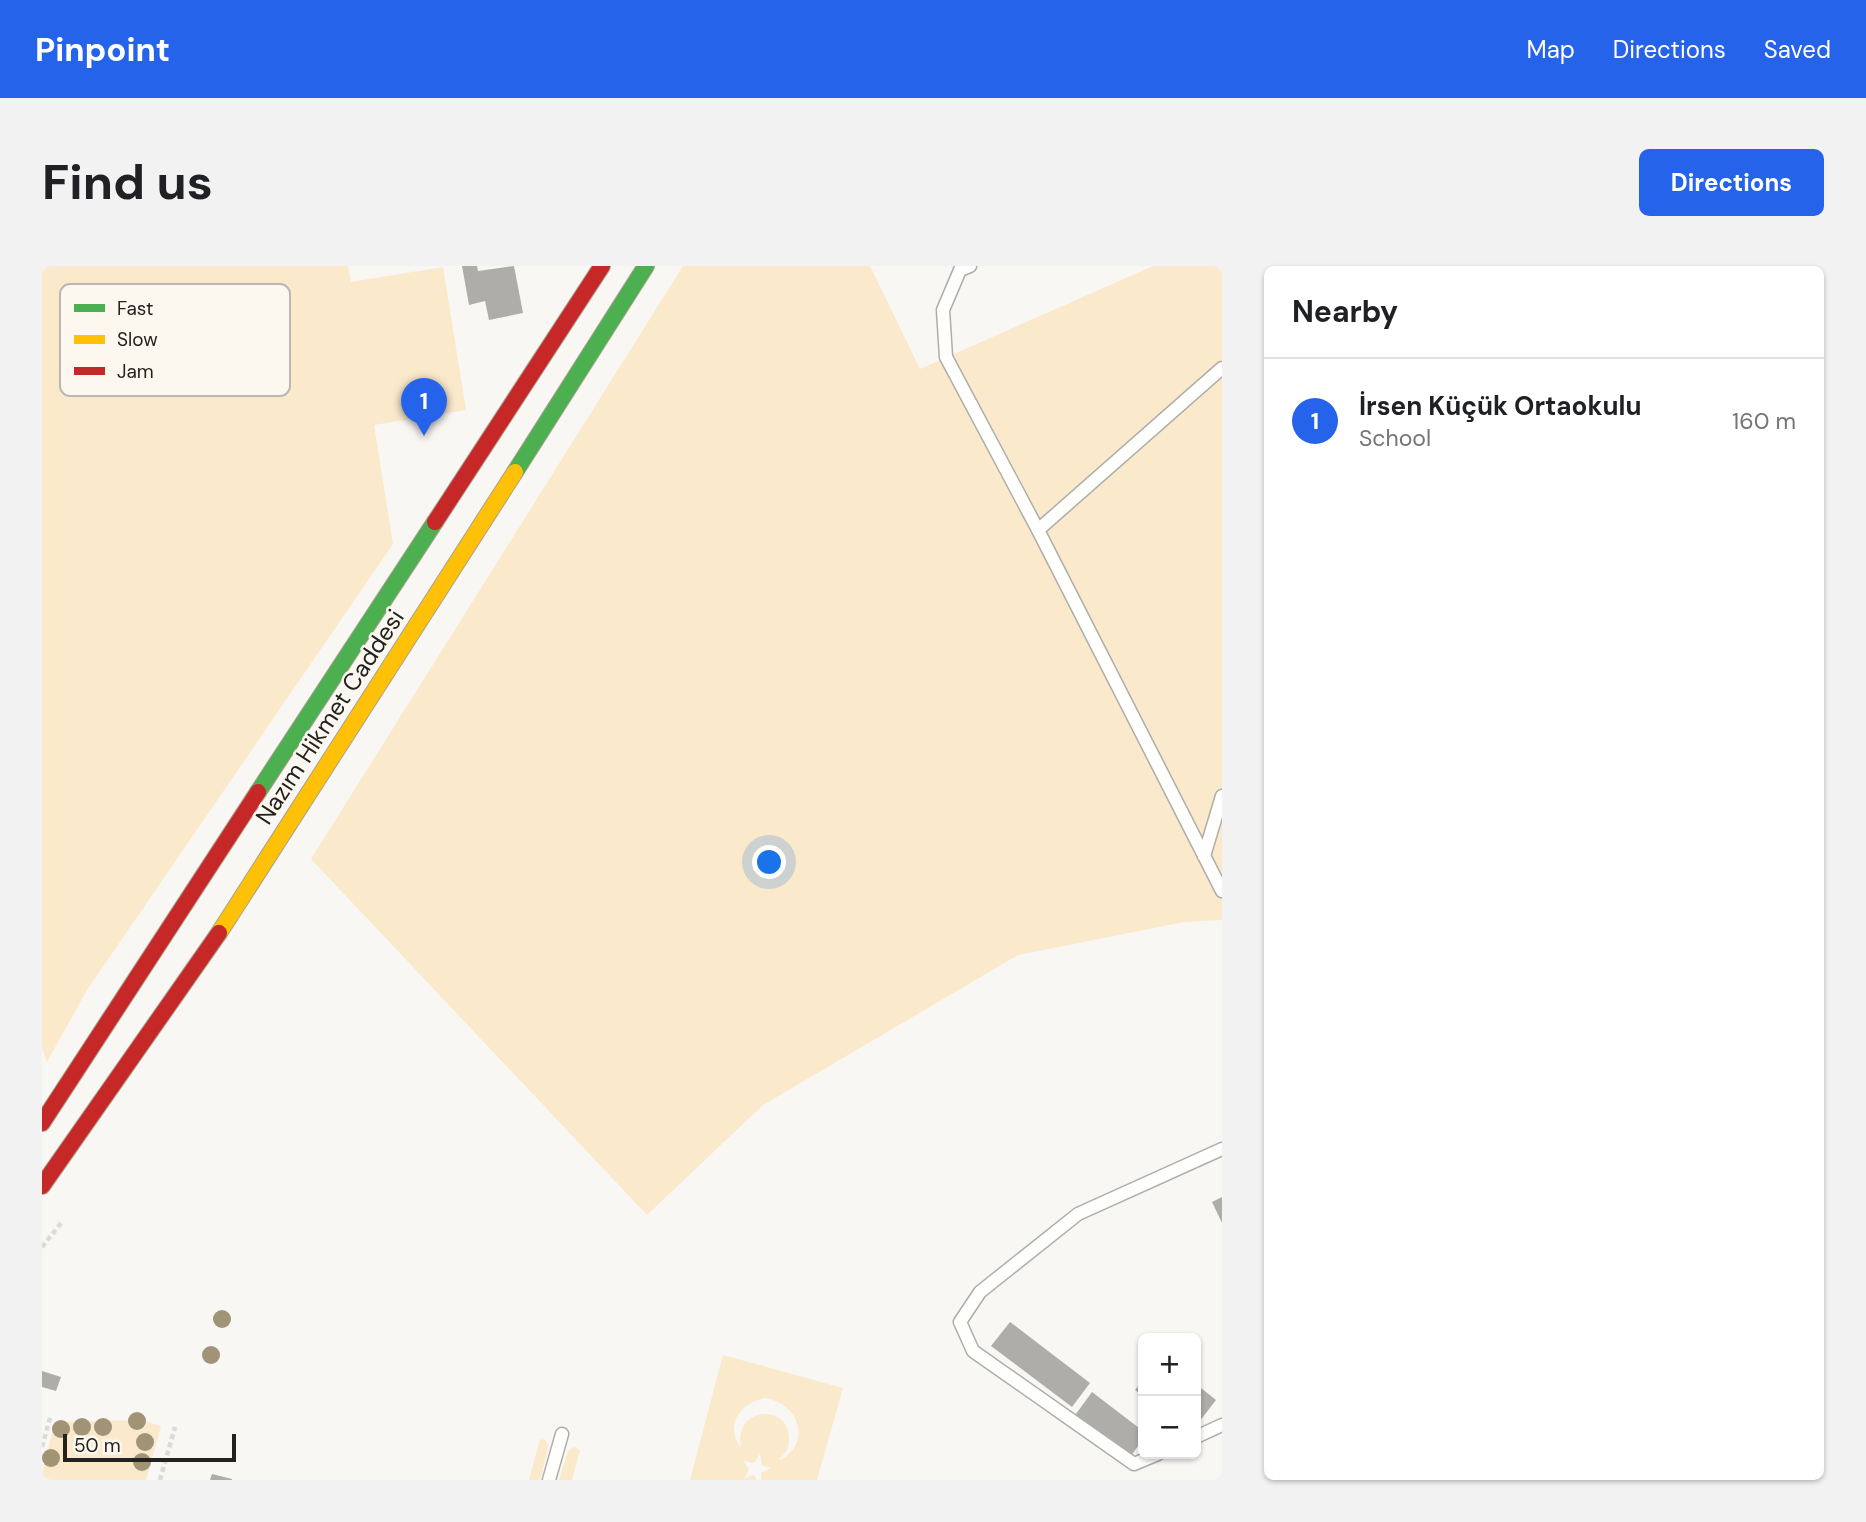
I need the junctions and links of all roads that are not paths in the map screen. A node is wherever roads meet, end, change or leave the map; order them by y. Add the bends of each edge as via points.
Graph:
1 (603, 266) edge
2 (646, 266) edge
3 (971, 266) edge
4 (1222, 368) edge
5 (1038, 530) junction
6 (1222, 796) edge
7 (1204, 856) junction
8 (1222, 891) edge
9 (42, 1123) edge
10 (1222, 1149) edge
11 (42, 1186) edge
12 (1222, 1425) edge
13 (562, 1434) dead end
14 (1201, 1435) edge
15 (1146, 1459) edge
16 (549, 1480) edge

1 - 9 main road, Nazım Hikmet Caddesi
2 - 11 main road, Nazım Hikmet Caddesi via 206,952
3 - 5 lane via 960,270 943,310 946,358
4 - 5 lane
5 - 7 lane
6 - 7 lane
7 - 8 lane
10 - 15 lane via 1078,1214 980,1292 960,1322 973,1351 1134,1464
12 - 14 lane
13 - 16 lane

